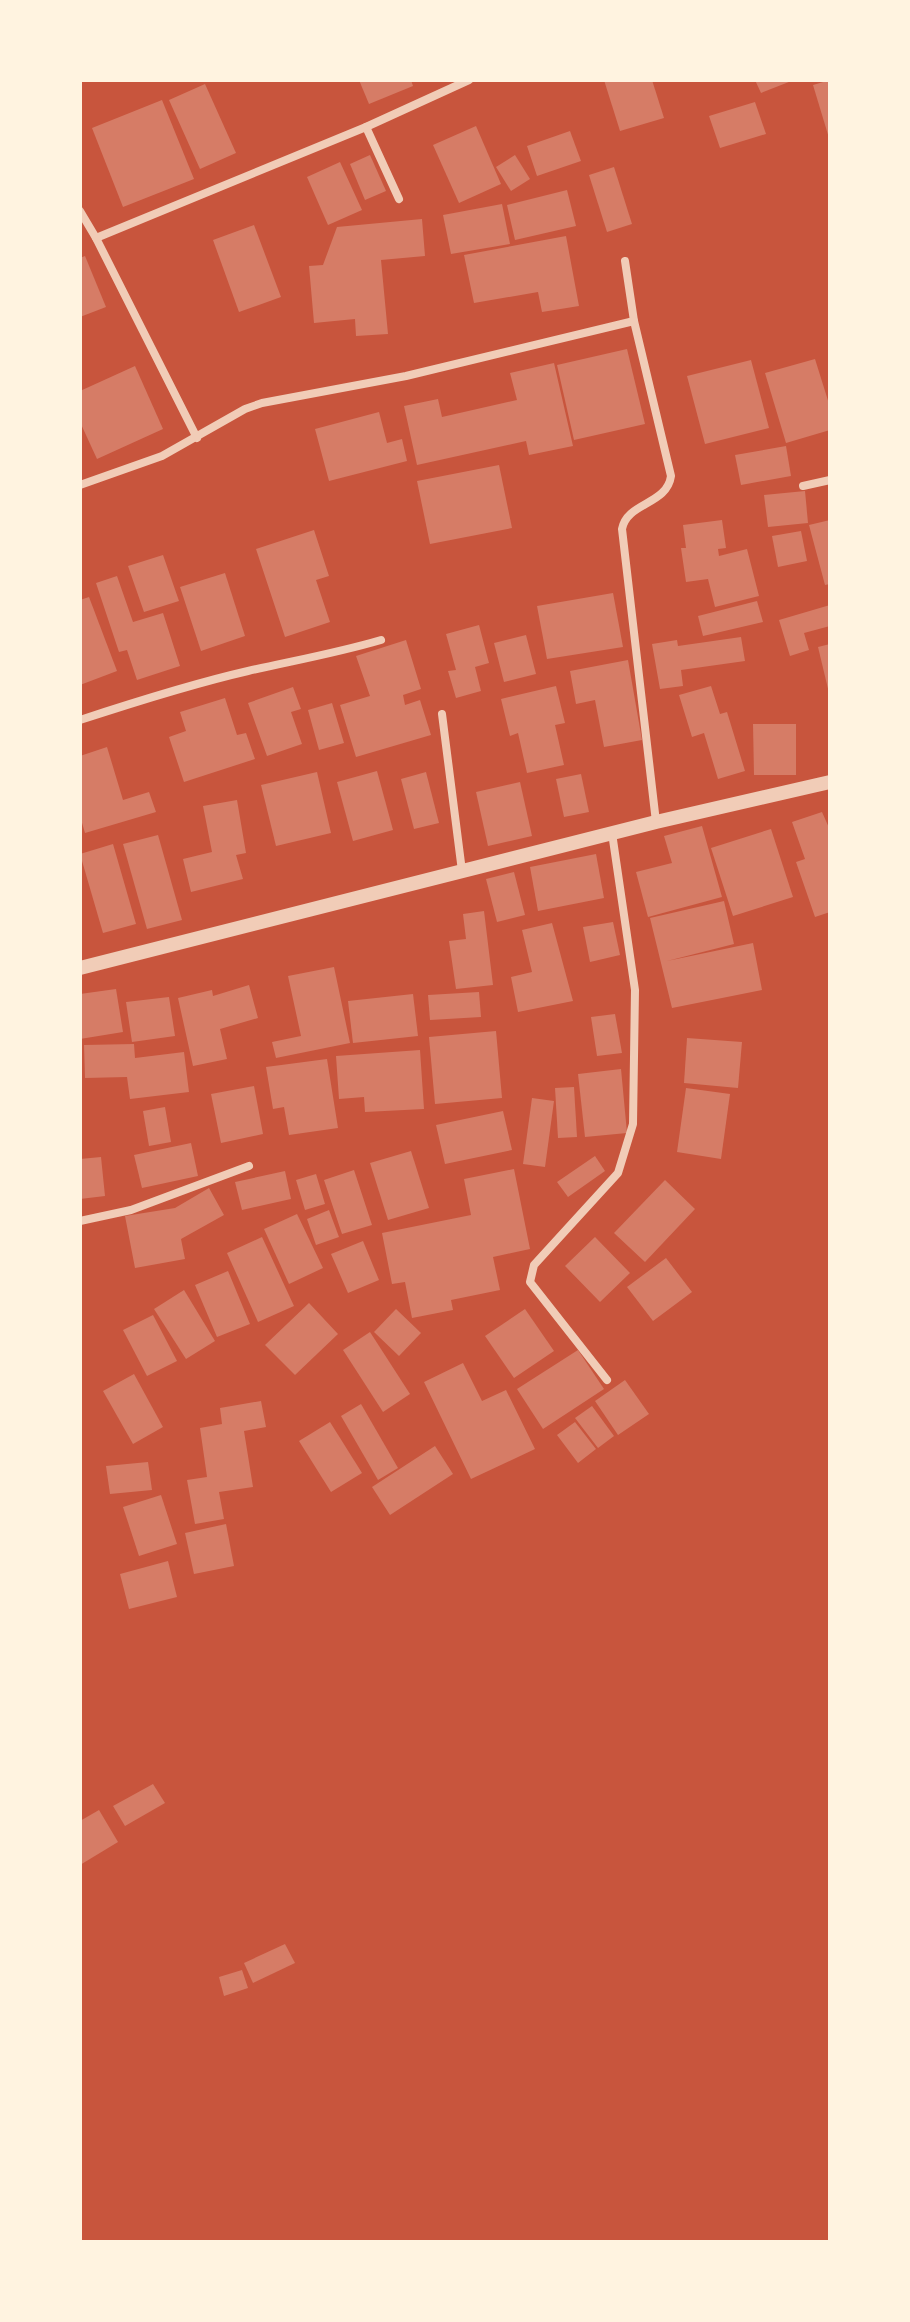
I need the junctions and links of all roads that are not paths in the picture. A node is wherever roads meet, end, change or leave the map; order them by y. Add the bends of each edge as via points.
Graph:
1 (469, 80) edge
2 (366, 127) junction
3 (399, 199) dead end
4 (80, 211) edge
5 (96, 238) junction
6 (625, 261) dead end
7 (634, 321) junction
8 (197, 438) junction
9 (830, 480) edge
10 (80, 485) edge
11 (803, 486) dead end
12 (381, 640) dead end
13 (442, 714) dead end
14 (80, 720) edge
15 (830, 782) edge
16 (656, 822) junction
17 (612, 833) junction
18 (462, 871) junction
19 (80, 968) edge
20 (249, 1166) dead end
21 (80, 1221) edge
22 (607, 1380) dead end

1 - 2 street
2 - 3 street
2 - 5 street
4 - 5 street
5 - 8 street
6 - 7 street
7 - 8 street via 406,376 262,403
7 - 16 street via 671,476 664,493 627,516 622,529
8 - 10 street
9 - 11 street
12 - 14 street via 145,698
13 - 18 street
15 - 16 street
16 - 17 street
17 - 18 street
17 - 22 street via 635,990 633,1124 618,1173 534,1265 530,1282
18 - 19 street
20 - 21 street via 131,1210

